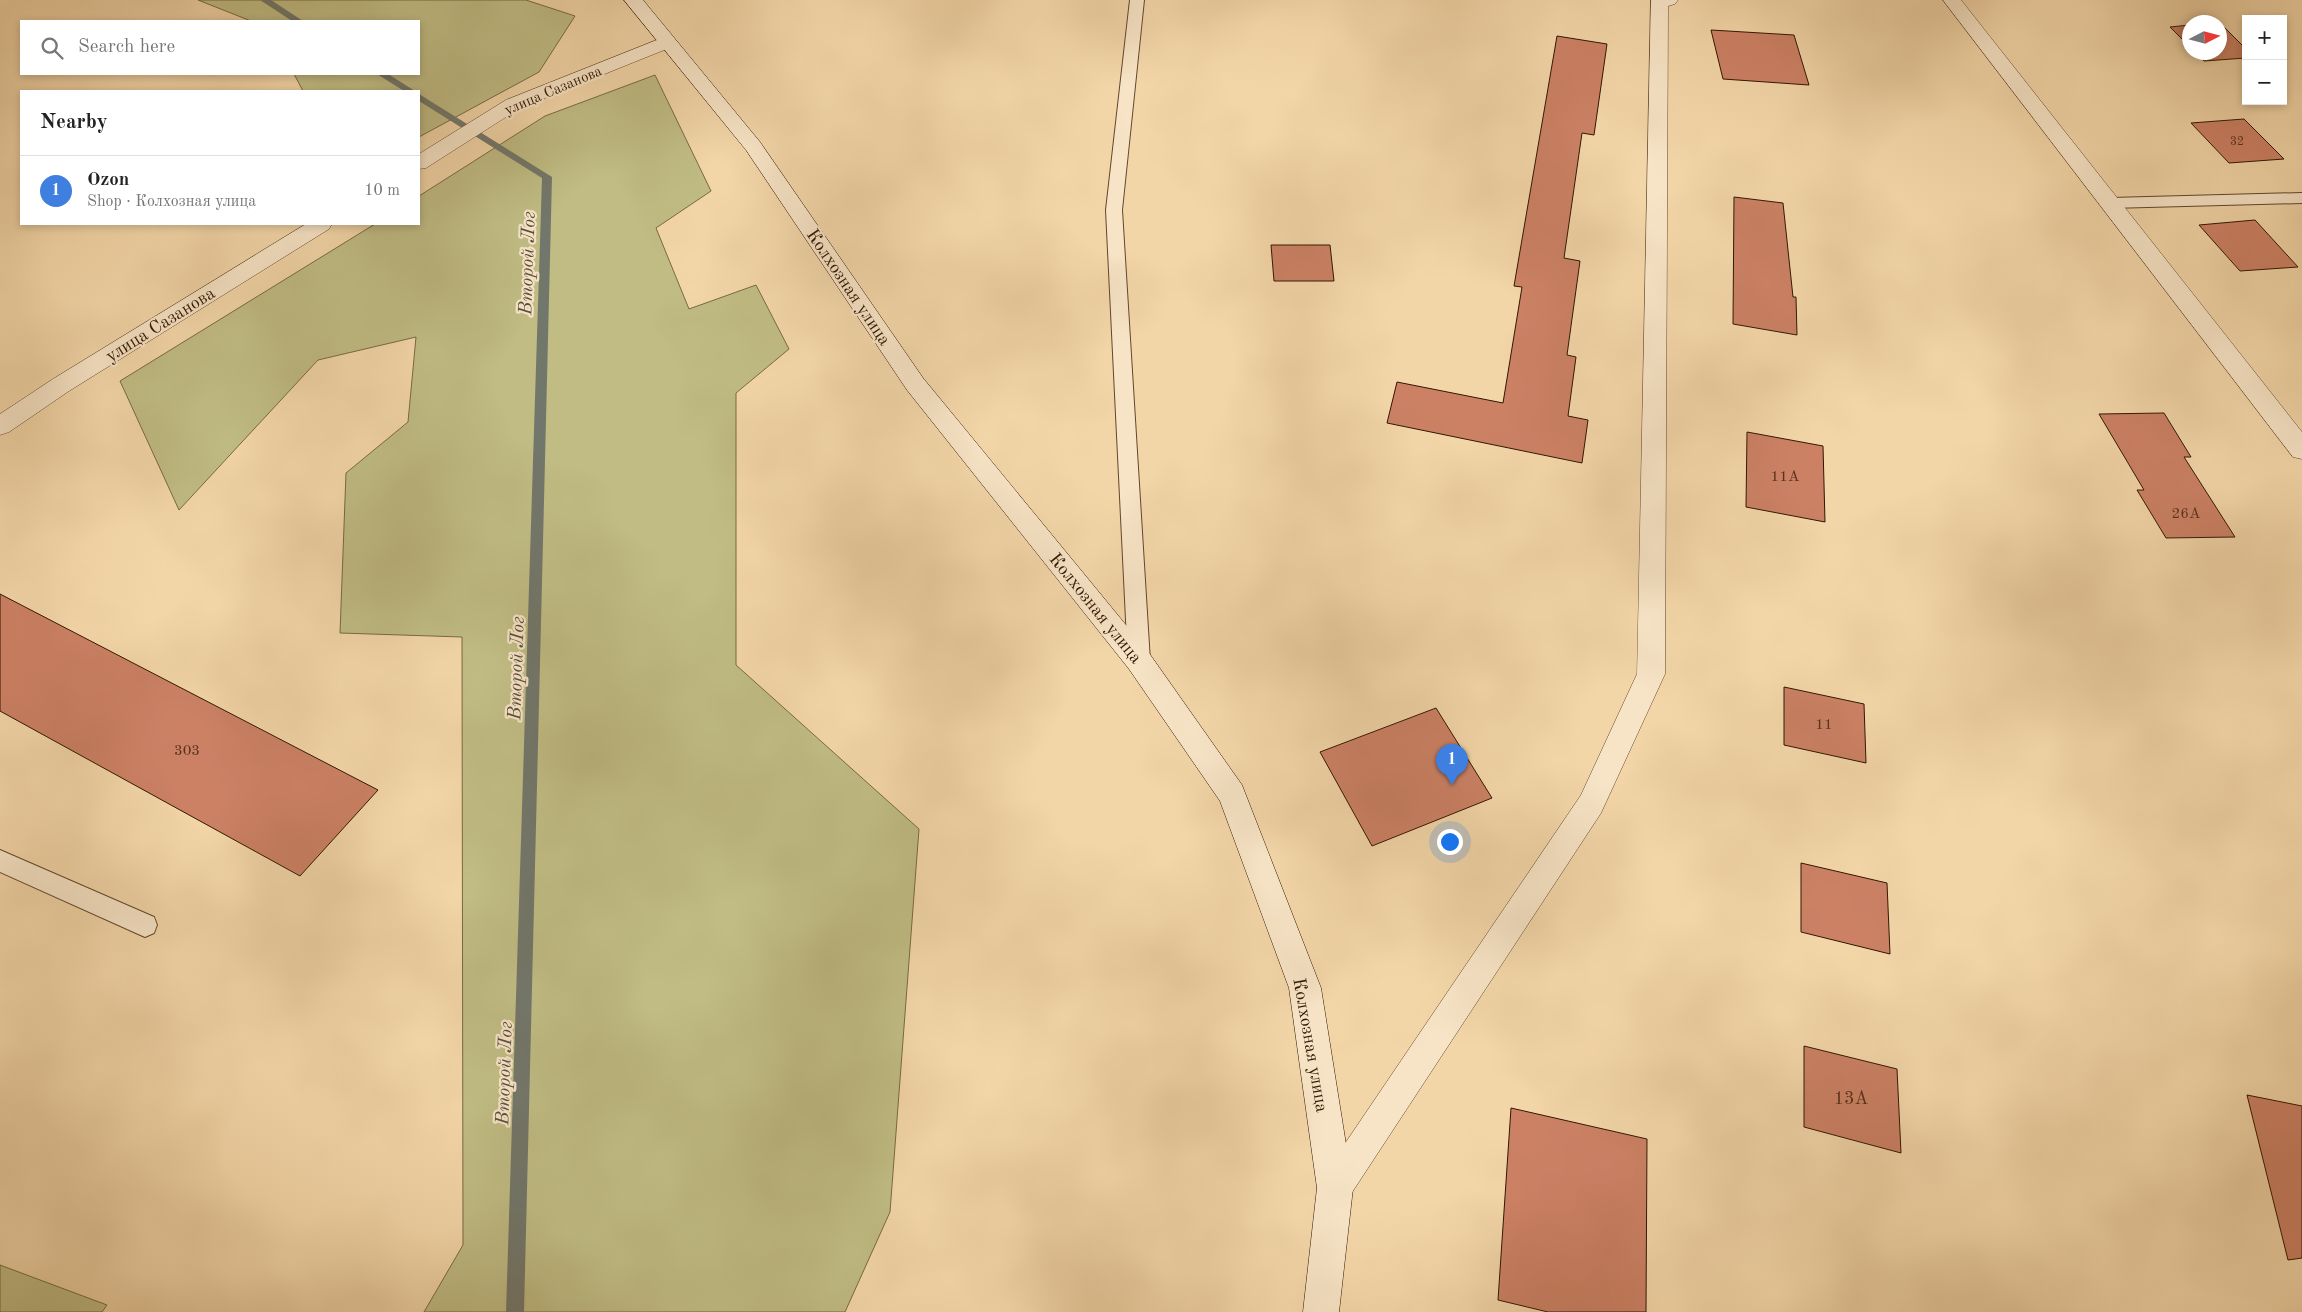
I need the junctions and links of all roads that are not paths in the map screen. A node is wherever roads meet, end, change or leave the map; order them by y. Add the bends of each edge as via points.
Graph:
1 (633, 0) edge
2 (1137, 0) edge
3 (1670, 0) edge
4 (1952, 0) edge
5 (667, 42) junction
6 (420, 162) edge
7 (2302, 198) edge
8 (2110, 203) junction
9 (319, 225) edge
10 (0, 426) edge
11 (2302, 450) edge
12 (1139, 661) junction
13 (0, 862) edge
14 (145, 925) dead end
15 (1335, 1188) junction
16 (1321, 1312) edge

1 - 5 street, Колхозная улица
2 - 12 lane via 1114,210
3 - 15 street via 1659,2 1651,674 1591,804
4 - 8 street
5 - 6 street, улица Сазанова via 513,104
5 - 12 street, Колхозная улица via 753,146 915,384
7 - 8 lane
8 - 11 street
9 - 10 street, улица Сазанова
12 - 15 street, Колхозная улица via 1232,794 1305,988
13 - 14 lane
15 - 16 street, Колхозная улица

